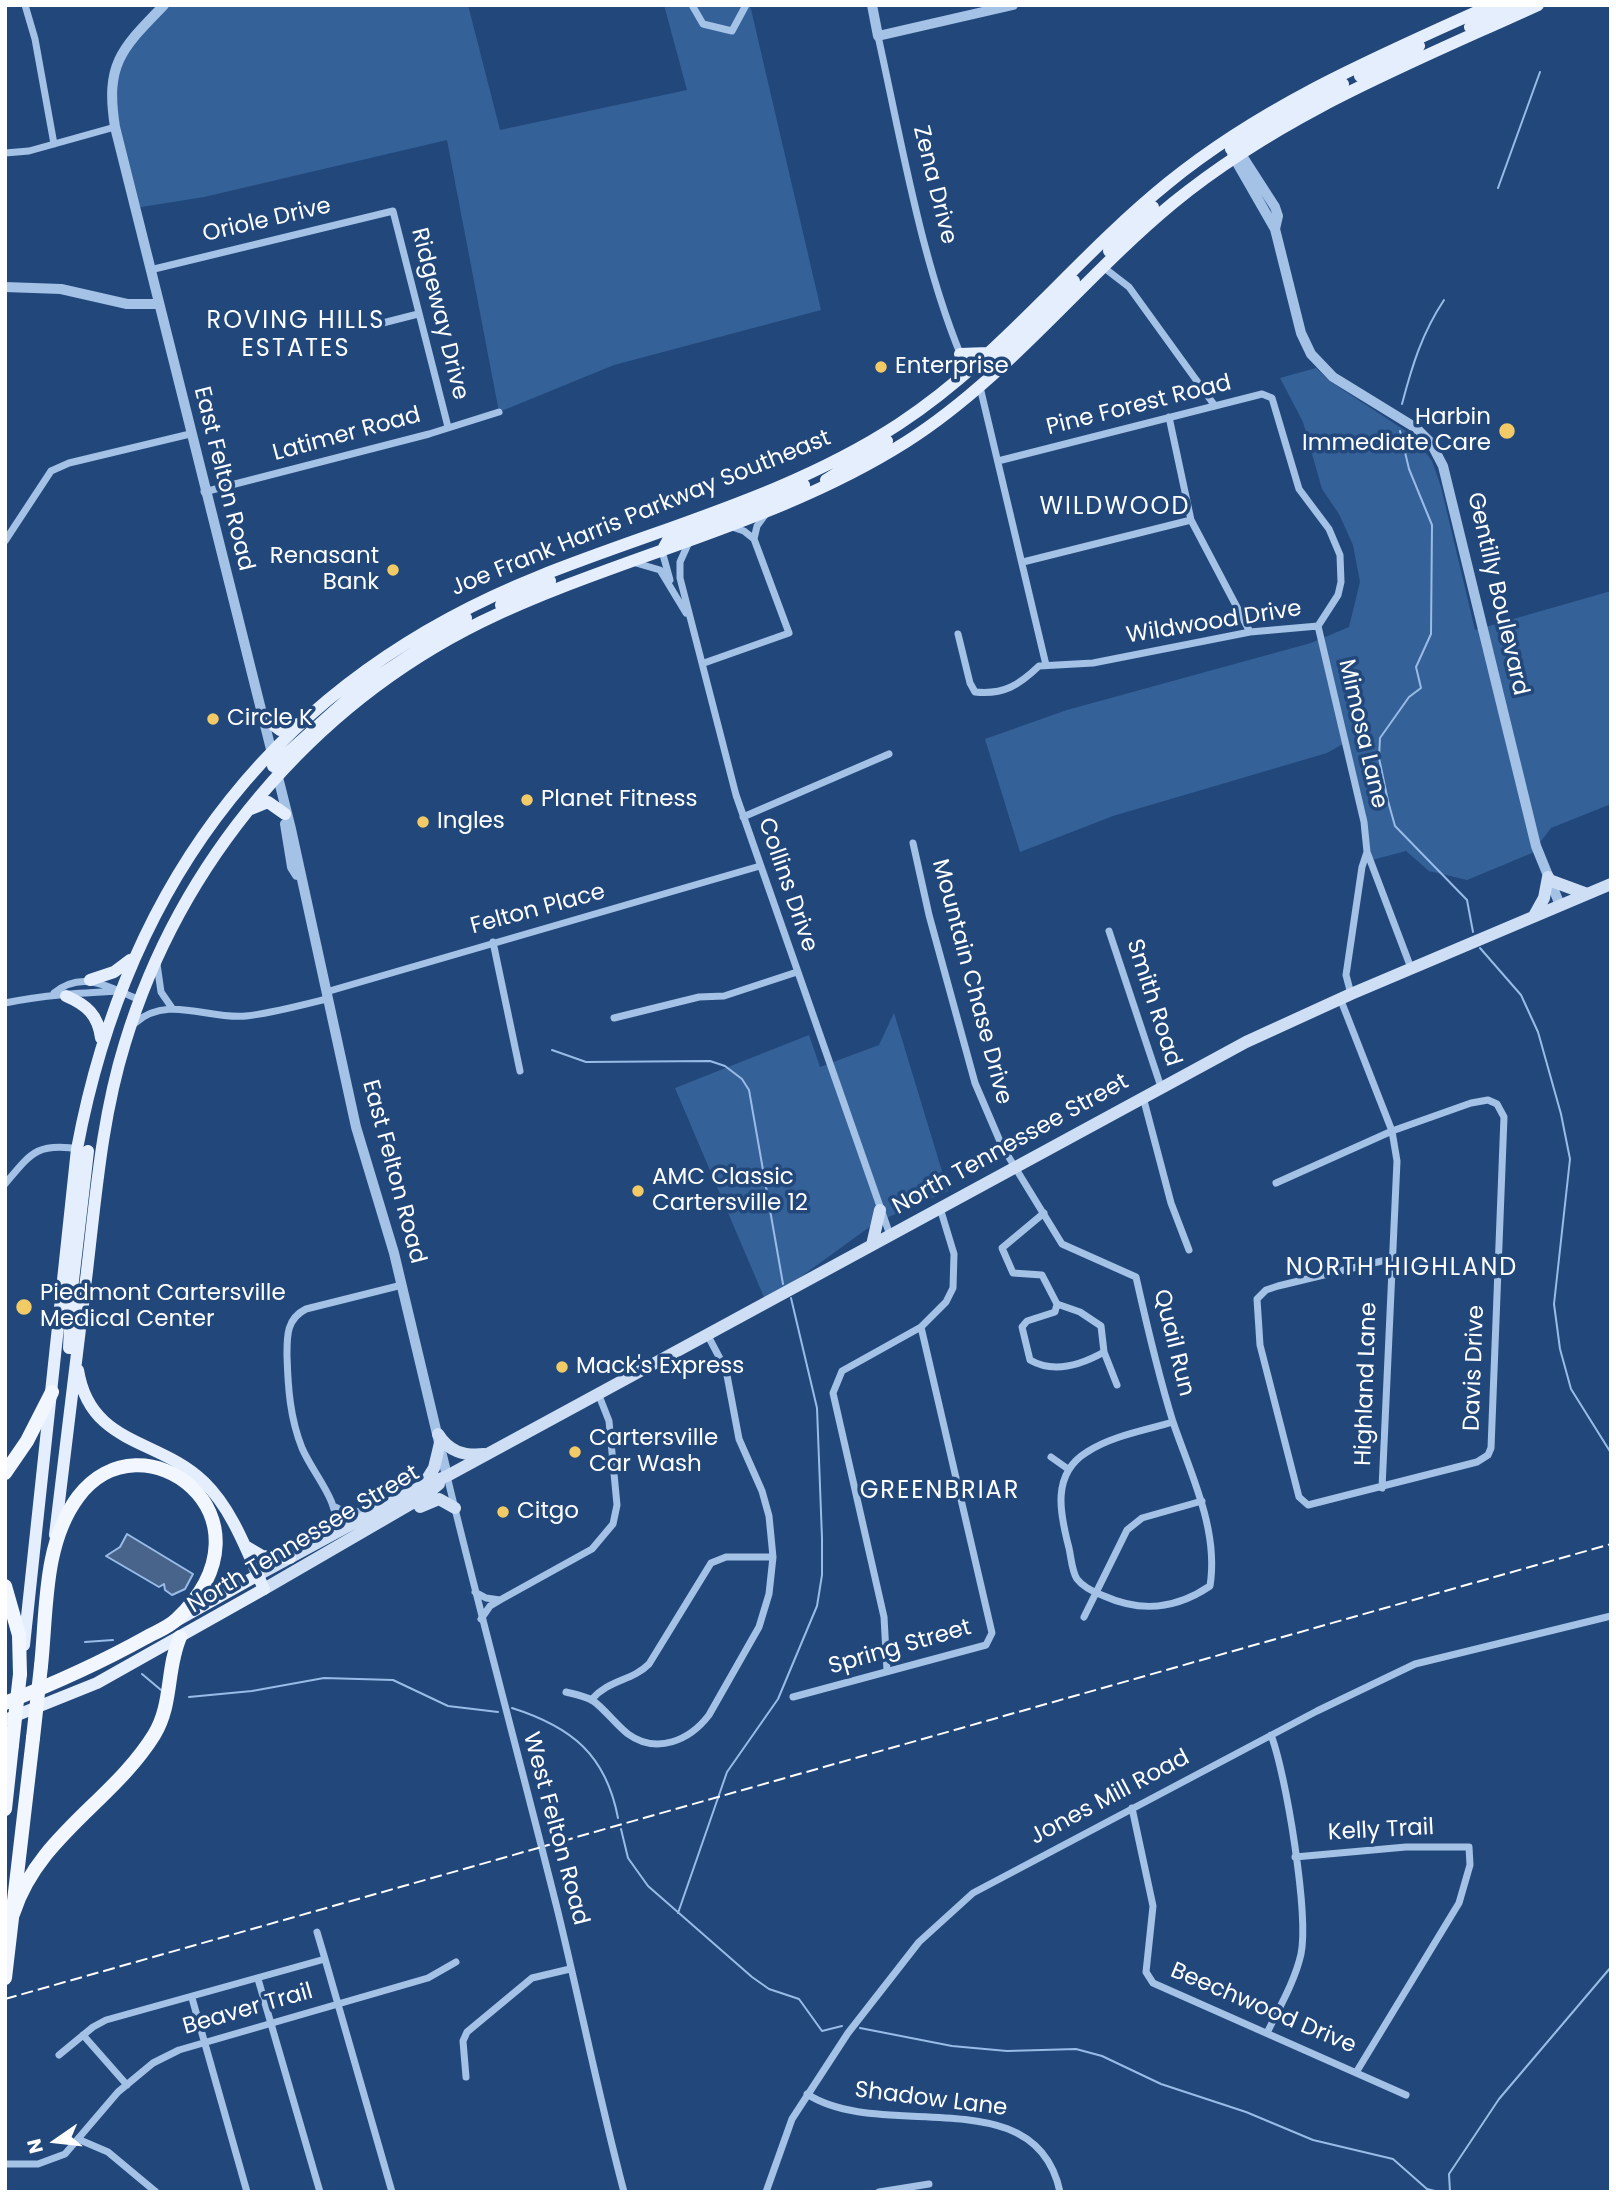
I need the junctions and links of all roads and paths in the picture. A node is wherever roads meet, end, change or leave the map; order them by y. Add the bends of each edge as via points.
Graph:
1 (25, 5) edge
2 (164, 5) edge
3 (692, 5) edge
4 (746, 5) edge
5 (872, 5) edge
6 (1013, 5) edge
7 (1492, 5) edge
8 (1514, 5) edge
9 (1538, 5) edge
10 (878, 36) junction
11 (1425, 55) junction
12 (115, 127) junction
13 (54, 144) junction
14 (1233, 148) junction
15 (5, 153) edge
16 (393, 211) joint
17 (1102, 242) junction
18 (1103, 267) junction
19 (150, 270) junction
20 (1085, 286) junction
21 (5, 288) edge
22 (158, 304) junction
23 (418, 314) junction
24 (371, 326) dead end
25 (989, 353) junction
26 (960, 354) junction
27 (968, 372) junction
28 (980, 387) junction
29 (1215, 406) junction
30 (499, 412) dead end
31 (1279, 413) joint
32 (1169, 418) junction
33 (448, 427) junction
34 (190, 435) junction
35 (998, 461) junction
36 (834, 462) junction
37 (204, 492) junction
38 (810, 494) junction
39 (766, 513) junction
40 (1191, 520) junction
41 (729, 527) junction
42 (650, 535) junction
43 (754, 539) junction
44 (5, 541) edge
45 (689, 542) junction
46 (662, 551) junction
47 (632, 562) junction
48 (1023, 562) junction
49 (673, 587) junction
50 (499, 593) junction
51 (691, 623) junction
52 (1318, 626) junction
53 (467, 630) junction
54 (1250, 632) junction
55 (958, 634) dead end
56 (704, 663) junction
57 (1046, 665) junction
58 (260, 715) junction
59 (304, 721) junction
60 (889, 754) dead end
61 (273, 766) junction
62 (245, 813) junction
63 (285, 814) junction
64 (743, 817) junction
65 (913, 843) dead end
66 (1367, 852) junction
67 (760, 866) junction
68 (1548, 879) junction
69 (1611, 884) edge
70 (1587, 894) junction
71 (1560, 905) junction
72 (1533, 916) junction
73 (1109, 931) dead end
74 (494, 942) junction
75 (133, 958) junction
76 (158, 960) junction
77 (1411, 968) junction
78 (797, 972) junction
79 (90, 980) junction
80 (119, 991) junction
81 (60, 995) junction
82 (326, 996) junction
83 (1345, 996) junction
84 (140, 1000) junction
85 (5, 1003) edge
86 (172, 1008) junction
87 (614, 1018) dead end
88 (130, 1027) junction
89 (102, 1042) junction
90 (520, 1071) dead end
91 (1161, 1087) junction
92 (1143, 1097) junction
93 (1392, 1131) junction
94 (89, 1151) junction
95 (1013, 1168) junction
96 (1276, 1182) dead end
97 (5, 1184) edge
98 (940, 1207) junction
99 (880, 1210) junction
100 (1044, 1213) junction
101 (890, 1235) junction
102 (872, 1245) junction
103 (1189, 1250) dead end
104 (1390, 1259) junction
105 (402, 1285) junction
106 (1057, 1304) junction
107 (921, 1327) junction
108 (707, 1334) junction
109 (1104, 1352) junction
110 (76, 1356) junction
111 (72, 1383) junction
112 (1117, 1385) dead end
113 (52, 1392) junction
114 (598, 1393) junction
115 (1173, 1422) junction
116 (439, 1439) junction
117 (488, 1454) junction
118 (1051, 1457) dead end
119 (1068, 1469) junction
120 (5, 1473) edge
121 (447, 1476) junction
122 (422, 1486) junction
123 (1382, 1488) junction
124 (398, 1499) junction
125 (1202, 1501) junction
126 (334, 1506) junction
127 (455, 1508) junction
128 (336, 1532) junction
129 (55, 1538) junction
130 (351, 1541) junction
131 (245, 1546) junction
132 (773, 1557) junction
133 (290, 1558) junction
134 (258, 1575) junction
135 (5, 1586) edge
136 (264, 1589) junction
137 (475, 1591) junction
138 (1095, 1592) junction
139 (500, 1600) junction
140 (1611, 1616) edge
141 (1084, 1617) dead end
142 (481, 1619) junction
143 (175, 1622) junction
144 (180, 1637) junction
145 (21, 1667) junction
146 (887, 1671) junction
147 (566, 1692) dead end
148 (793, 1697) dead end
149 (591, 1700) junction
150 (5, 1703) edge
151 (5, 1720) edge
152 (1270, 1735) junction
153 (1132, 1808) junction
154 (5, 1809) edge
155 (1295, 1857) junction
156 (13, 1914) junction
157 (317, 1932) dead end
158 (325, 1959) junction
159 (456, 1962) dead end
160 (570, 1969) junction
161 (5, 1978) edge
162 (258, 1979) junction
163 (192, 1998) junction
164 (339, 2004) junction
165 (271, 2024) junction
166 (1267, 2033) junction
167 (83, 2035) junction
168 (205, 2043) junction
169 (59, 2055) dead end
170 (1357, 2071) junction
171 (466, 2077) dead end
172 (127, 2085) junction
173 (807, 2094) junction
174 (1406, 2095) dead end
175 (80, 2140) junction
176 (7, 2163) edge
177 (929, 2184) dead end
178 (156, 2192) edge
179 (247, 2192) edge
180 (320, 2192) edge
181 (392, 2192) edge
182 (624, 2192) edge
183 (766, 2192) edge
184 (879, 2192) edge
185 (1060, 2192) edge

1 - 13 street
2 - 12 street, East Felton Road via 123,51 113,70 110,99
3 - 4 street via 703,24 732,32
5 - 10 street, Zena Drive
6 - 10 street
7 - 14 main road, Joe Frank Harris Parkway Southeast via 1336,76
8 - 11 main road
9 - 11 main road, Joe Frank Harris Parkway Southeast
10 - 26 street, Zena Drive via 936,280
11 - 14 main road, Joe Frank Harris Parkway Southeast
12 - 13 street
12 - 19 street, East Felton Road
13 - 15 street
14 - 17 main road, Joe Frank Harris Parkway Southeast via 1168,183
14 - 18 main road, Joe Frank Harris Parkway Southeast
14 - 20 main road via 1147,211 1100,262
14 - 68 street, Gentilly Boulevard via 1275,229 1301,333 1311,354 1333,377 1416,429 1431,443 1443,467 1532,831
16 - 19 street, Oriole Drive
16 - 23 street, Ridgeway Drive
17 - 25 main road, Joe Frank Harris Parkway Southeast
17 - 28 main road via 1079,275 980,376
18 - 20 main road, Joe Frank Harris Parkway Southeast
18 - 29 street via 1129,288
19 - 22 street, East Felton Road
20 - 28 main road, Joe Frank Harris Parkway Southeast
21 - 22 street via 61,289 133,305
22 - 34 street, East Felton Road
23 - 24 street
23 - 33 street, Ridgeway Drive
25 - 26 main road
25 - 27 main road, Joe Frank Harris Parkway Southeast
26 - 27 street, Zena Drive
27 - 36 main road, Joe Frank Harris Parkway Southeast via 899,424
27 - 38 main road via 966,385
28 - 35 street
28 - 38 main road, Joe Frank Harris Parkway Southeast via 897,448
29 - 31 street, Pine Forest Road via 1262,394 1272,397
29 - 32 street, Pine Forest Road
30 - 33 street, Latimer Road
31 - 52 street, Wildwood Drive via 1300,489 1329,529 1340,555 1338,595
32 - 35 street, Pine Forest Road
32 - 40 street
33 - 37 street, Latimer Road
34 - 37 street, East Felton Road
34 - 44 street via 51,471
35 - 48 street
36 - 42 main road, Joe Frank Harris Parkway Southeast via 756,497
36 - 46 main road via 820,476 781,497 668,540
37 - 58 street, East Felton Road
38 - 39 main road, Joe Frank Harris Parkway Southeast
39 - 41 main road, Joe Frank Harris Parkway Southeast
39 - 43 street
40 - 48 street
40 - 54 street
41 - 43 street
41 - 45 main road, Joe Frank Harris Parkway Southeast
42 - 50 main road, Joe Frank Harris Parkway Southeast
42 - 53 main road via 646,545 532,588 481,615
43 - 56 street via 789,633
45 - 46 main road, Joe Frank Harris Parkway Southeast
45 - 51 street, Collins Drive via 680,572
46 - 47 main road, Joe Frank Harris Parkway Southeast
46 - 49 street
47 - 49 street via 655,567
47 - 53 main road, Joe Frank Harris Parkway Southeast
48 - 57 street
49 - 51 street
50 - 59 main road, Joe Frank Harris Parkway Southeast via 391,653
50 - 61 main road via 498,598 359,689
51 - 56 street, Collins Drive
52 - 54 street, Wildwood Drive
52 - 66 street, Mimosa Lane
53 - 61 main road, Joe Frank Harris Parkway Southeast via 367,694
54 - 57 street, Wildwood Drive via 1093,663
55 - 57 street via 975,692 1012,688
56 - 64 street, Collins Drive
58 - 59 main road via 280,730
58 - 61 street, East Felton Road
59 - 61 main road, Joe Frank Harris Parkway Southeast
60 - 64 street
61 - 62 main road, Joe Frank Harris Parkway Southeast
61 - 63 street, East Felton Road
61 - 75 main road, Joe Frank Harris Parkway Southeast via 220,811 162,901
62 - 63 main road via 268,802
62 - 76 main road, Joe Frank Harris Parkway Southeast via 213,859
63 - 82 street, East Felton Road via 292,867 299,877
64 - 67 street, Collins Drive
65 - 95 street, Mountain Chase Drive via 975,1083
66 - 77 street, Mimosa Lane
66 - 83 street, Mimosa Lane
67 - 74 street, Felton Place
67 - 78 street, Collins Drive
68 - 70 main road
68 - 71 street, Gentilly Boulevard
68 - 72 main road
69 - 70 main road, North Tennessee Street
70 - 71 main road, North Tennessee Street
71 - 72 main road, North Tennessee Street
72 - 77 main road, North Tennessee Street
73 - 91 street, Smith Road
74 - 82 street, Felton Place
74 - 90 street
75 - 79 main road via 114,972
75 - 80 main road, Joe Frank Harris Parkway Southeast
76 - 84 main road, Joe Frank Harris Parkway Southeast
76 - 86 street via 161,992
77 - 83 main road, North Tennessee Street
78 - 87 street via 724,996 699,997
78 - 99 street, Collins Drive
79 - 80 street
79 - 81 street via 63,985
80 - 81 street
80 - 84 street
80 - 89 main road, Joe Frank Harris Parkway Southeast
81 - 85 street
81 - 89 main road via 85,1005 95,1016
82 - 86 street, Felton Place via 244,1017
82 - 105 street, East Felton Road via 356,1127
83 - 91 main road, North Tennessee Street
83 - 93 street, Highland Lane
84 - 88 main road, Joe Frank Harris Parkway Southeast
86 - 88 street via 149,1013
88 - 94 main road, Joe Frank Harris Parkway Southeast via 112,1094
89 - 94 main road, Joe Frank Harris Parkway Southeast
91 - 92 main road, North Tennessee Street
92 - 95 main road, North Tennessee Street
92 - 103 street via 1171,1203
93 - 96 street, Davis Drive
93 - 104 street, Highland Lane via 1396,1161
93 - 123 street, Davis Drive via 1481,1100 1497,1104 1504,1116 1491,1448 1477,1462
94 - 97 street via 55,1146 35,1151
94 - 110 main road, Joe Frank Harris Parkway Southeast
94 - 111 main road via 72,1289
94 - 113 main road, Joe Frank Harris Parkway Southeast
95 - 98 main road, North Tennessee Street
95 - 100 street, Quail Run
98 - 101 main road, North Tennessee Street
98 - 107 street via 952,1238 954,1279 946,1302
99 - 101 street, Collins Drive
99 - 102 main road
100 - 106 street via 1002,1248 1013,1273 1042,1275
100 - 115 street, Quail Run via 1062,1244 1136,1277
101 - 102 main road, North Tennessee Street
102 - 108 main road, North Tennessee Street
104 - 123 street, Highland Lane
104 - 123 street, Davis Drive via 1278,1286 1260,1294 1257,1304 1261,1345 1299,1497 1313,1506
105 - 116 street, East Felton Road
105 - 126 street via 306,1310 288,1330 293,1420
106 - 109 street via 1101,1326
106 - 109 street via 1055,1311 1022,1327 1030,1360 1052,1367 1069,1366
107 - 146 street via 842,1371 833,1393 884,1617
107 - 146 street, Spring Street via 992,1633 986,1645
108 - 114 main road, North Tennessee Street
108 - 132 street via 726,1370 739,1439 766,1504
109 - 112 street
110 - 111 main road, Joe Frank Harris Parkway Southeast
110 - 131 main road via 82,1391 92,1410 116,1431 204,1481
111 - 129 main road, Joe Frank Harris Parkway Southeast
113 - 120 highway
113 - 145 main road, Joe Frank Harris Parkway Southeast
114 - 117 main road, North Tennessee Street
114 - 139 street via 609,1421 617,1505 613,1524 592,1549
115 - 119 street, Quail Run via 1087,1451
115 - 125 street, Quail Run
116 - 117 main road via 458,1453
116 - 121 street, East Felton Road
116 - 122 main road via 434,1468
117 - 121 main road, North Tennessee Street
118 - 119 street
119 - 138 street, Quail Run via 1060,1489 1059,1513 1076,1578
121 - 122 main road, North Tennessee Street
121 - 127 street, West Felton Road
121 - 130 main road, North Tennessee Street via 426,1495
122 - 124 main road, North Tennessee Street
124 - 126 street via 354,1514
124 - 128 main road, North Tennessee Street
125 - 138 street via 1142,1518 1128,1530
125 - 138 street, Quail Run via 1214,1561 1210,1586 1190,1600 1153,1609 1125,1606
126 - 128 street
127 - 130 main road via 433,1499
127 - 137 street, West Felton Road
128 - 133 main road, North Tennessee Street
129 - 143 highway via 77,1498 111,1472 151,1467 188,1483 211,1513 217,1547 208,1579
129 - 156 highway, Joe Frank Harris Parkway Southeast, bridge
130 - 136 main road, North Tennessee Street
131 - 133 main road via 262,1556
131 - 134 main road
132 - 149 street via 726,1557 711,1563 649,1664 638,1674 608,1684
132 - 149 street via 759,1627 700,1727 676,1742 649,1743 629,1734
133 - 134 main road, North Tennessee Street
134 - 136 main road
134 - 143 main road
135 - 145 highway via 14,1609
136 - 144 main road, North Tennessee Street
137 - 139 street
137 - 142 street, West Felton Road
138 - 141 street
139 - 142 street
140 - 152 street, Jones Mill Road via 1415,1664
142 - 160 street, West Felton Road
143 - 150 highway via 91,1666
144 - 151 main road, North Tennessee Street via 97,1683
144 - 156 highway via 165,1711 152,1737 42,1856
145 - 154 highway, Joe Frank Harris Parkway Southeast, bridge
146 - 148 street, Spring Street
147 - 149 street
152 - 153 street, Jones Mill Road
152 - 155 street
153 - 166 street, Beechwood Drive via 1153,1906 1147,1977
153 - 173 street, Jones Mill Road via 984,1886 950,1911 882,1986
155 - 166 street via 1303,1922 1301,1955
155 - 170 street, Kelly Trail via 1395,1847 1469,1847 1470,1865 1459,1903
156 - 161 highway, Joe Frank Harris Parkway Southeast
157 - 158 street
158 - 162 street
158 - 164 street
159 - 164 street, Beaver Trail via 428,1978
160 - 171 street via 532,1978 467,2032 463,2041
160 - 182 street, West Felton Road
162 - 163 street
162 - 165 street
163 - 167 street via 106,2020
163 - 168 street
164 - 165 street, Beaver Trail
164 - 181 street
165 - 168 street, Beaver Trail
165 - 180 street
166 - 170 street, Beechwood Drive
167 - 169 street
167 - 172 street
168 - 172 street, Beaver Trail via 153,2063
168 - 179 street
170 - 174 street, Beechwood Drive
172 - 175 street, Beaver Trail
173 - 183 street, Jones Mill Road via 792,2119
173 - 185 street, Shadow Lane via 835,2108 1014,2129 1037,2144 1053,2166
175 - 176 street, Beaver Trail via 50,2161
175 - 178 street via 108,2152
177 - 184 street

